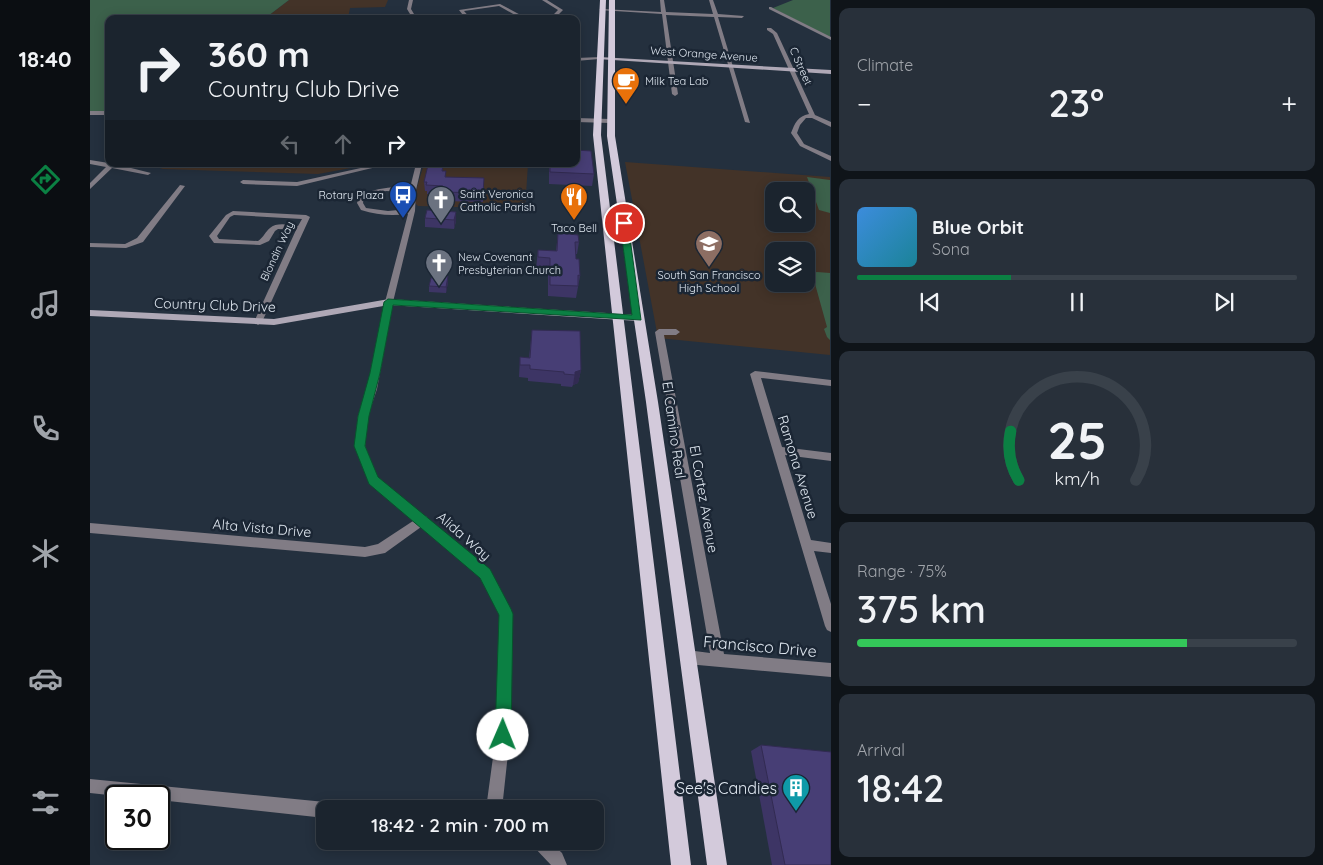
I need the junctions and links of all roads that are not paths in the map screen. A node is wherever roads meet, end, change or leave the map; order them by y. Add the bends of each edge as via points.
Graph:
1 (411, 0) edge
2 (544, 0) edge
3 (603, 0) edge
4 (612, 0) edge
5 (662, 0) edge
6 (711, 0) edge
7 (770, 8) dead end
8 (602, 10) junction
9 (612, 10) junction
10 (664, 13) junction
11 (413, 15) edge
12 (465, 15) edge
13 (519, 15) edge
14 (555, 15) edge
15 (716, 16) junction
16 (742, 17) dead end
17 (769, 29) dead end
18 (830, 39) edge
19 (599, 58) junction
20 (611, 58) junction
21 (580, 60) edge
22 (671, 62) junction
23 (731, 66) junction
24 (792, 70) junction
25 (830, 72) edge
26 (675, 94) dead end
27 (90, 113) edge
28 (105, 113) edge
29 (812, 115) junction
30 (580, 120) edge
31 (596, 121) junction
32 (610, 121) junction
33 (748, 122) dead end
34 (830, 125) edge
35 (830, 159) edge
36 (90, 162) edge
37 (105, 163) edge
38 (109, 167) edge
39 (124, 167) edge
40 (373, 167) edge
41 (418, 167) edge
42 (148, 173) dead end
43 (243, 182) dead end
44 (182, 186) dead end
45 (90, 187) edge
46 (413, 190) junction
47 (412, 211) junction
48 (300, 228) junction
49 (90, 245) edge
50 (388, 302) junction
51 (90, 313) edge
52 (618, 317) junction
53 (638, 318) junction
54 (258, 322) junction
55 (676, 332) dead end
56 (830, 383) edge
57 (778, 450) junction
58 (830, 456) edge
59 (423, 520) junction
60 (90, 528) edge
61 (807, 545) junction
62 (830, 548) edge
63 (830, 626) edge
64 (687, 656) junction
65 (718, 659) junction
66 (830, 670) edge
67 (90, 786) edge
68 (495, 800) edge
69 (316, 809) edge
70 (547, 850) edge
71 (559, 865) edge
72 (681, 865) edge
73 (717, 865) edge

1 - 11 street
2 - 14 street via 561,10
3 - 8 main road
4 - 9 main road, El Camino Real
5 - 10 street
6 - 15 street
7 - 18 street
8 - 9 street
8 - 19 main road
9 - 10 street
9 - 20 main road, El Camino Real
10 - 15 street
10 - 22 street
12 - 13 street via 461,10 493,5
15 - 16 street
15 - 23 street
17 - 24 street, C Street via 775,33
19 - 20 street, West Orange Avenue
19 - 21 street, West Orange Avenue
19 - 31 main road
20 - 22 street, West Orange Avenue
20 - 32 main road, El Camino Real
22 - 23 street, West Orange Avenue
22 - 26 street
23 - 24 street, West Orange Avenue
23 - 33 street
24 - 25 street, West Orange Avenue
24 - 29 street, C Street
27 - 28 street
29 - 34 street
29 - 35 street via 798,121 794,133 802,145
30 - 31 street
31 - 32 street
31 - 52 main road
32 - 53 main road, El Camino Real
36 - 37 street
38 - 45 street
39 - 42 street
40 - 43 street via 297,184
41 - 46 street, Alida Way
44 - 49 street via 140,240 126,246
46 - 47 street, Alida Way
46 - 47 street via 374,190 361,197 360,203 364,209 376,214
47 - 50 street, Alida Way
48 - 48 street, Blondin Way via 306,217 233,213 212,238 257,243 265,241 278,227
48 - 54 street, Blondin Way
50 - 52 street, Country Club Drive
50 - 54 street, Country Club Drive via 287,321
50 - 59 street, Alida Way via 375,373 363,416 360,446 373,480
51 - 54 street, Country Club Drive
52 - 53 street, Country Club Drive
52 - 72 main road
53 - 64 main road, El Camino Real
55 - 65 street, El Cortez Avenue via 659,332
56 - 57 street, Ramona Avenue via 755,374
57 - 58 street
57 - 61 street, Ramona Avenue
59 - 60 street, Alta Vista Drive via 381,549 365,552
59 - 68 street, Alida Way via 485,574 506,614 503,735
61 - 62 street
61 - 63 street, Ramona Avenue
64 - 65 street, Francisco Drive
64 - 73 main road, El Camino Real
65 - 66 street, Francisco Drive
67 - 69 street
70 - 71 street

